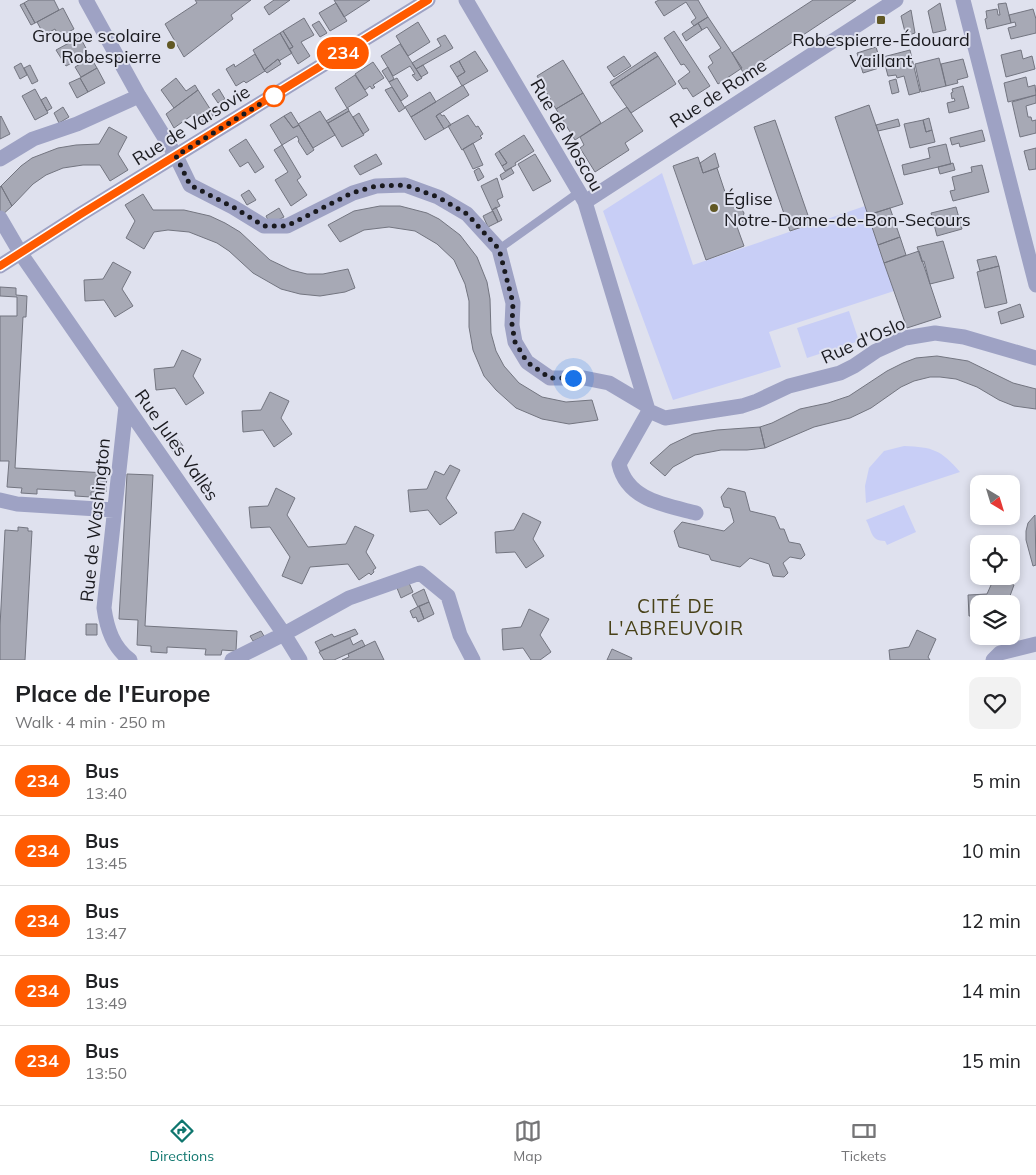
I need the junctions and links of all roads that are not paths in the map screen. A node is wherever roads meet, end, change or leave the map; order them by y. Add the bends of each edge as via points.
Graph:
1 (86, 0) edge
2 (428, 0) edge
3 (466, 0) edge
4 (896, 0) edge
5 (963, 0) edge
6 (139, 96) junction
7 (176, 156) junction
8 (0, 159) edge
9 (582, 197) junction
10 (0, 218) edge
11 (499, 249) junction
12 (20, 254) junction
13 (0, 266) edge
14 (1036, 284) edge
15 (1036, 358) edge
16 (126, 406) junction
17 (647, 408) junction
18 (0, 500) edge
19 (114, 510) junction
20 (696, 512) dead end
21 (284, 634) junction
22 (1036, 644) edge
23 (130, 660) edge
24 (232, 660) edge
25 (300, 660) edge
26 (473, 660) edge
27 (993, 660) edge

1 - 6 street
2 - 7 street, Rue de Varsovie
3 - 9 street, Rue de Moscou
4 - 9 street, Rue de Rome
5 - 14 street
6 - 7 street
6 - 8 street via 32,140
7 - 11 street via 190,185 264,226 287,226 352,193 376,186 405,185 438,197 467,214
7 - 12 street, Rue de Varsovie
9 - 11 lane
9 - 17 street, Rue de Moscou
10 - 12 street, Rue Jules Vallès
11 - 17 street, Rue d'Oslo via 513,303 515,342 527,362 550,378 584,378 609,384
12 - 13 street, Rue de Varsovie
12 - 16 street, Rue Jules Vallès
15 - 17 street, Rue d'Oslo via 964,337 935,333 904,338 840,373 789,386 742,406 665,418
16 - 19 street, Rue de Washington
16 - 21 street, Rue Jules Vallès
17 - 20 street via 619,464 621,474 636,493 662,504
18 - 19 street via 16,504
19 - 23 street, Rue de Washington via 104,608 107,627 120,653
21 - 24 street
21 - 25 street, Rue Jules Vallès
21 - 26 street via 349,598 420,573 448,596 460,635
22 - 27 street via 1000,653

